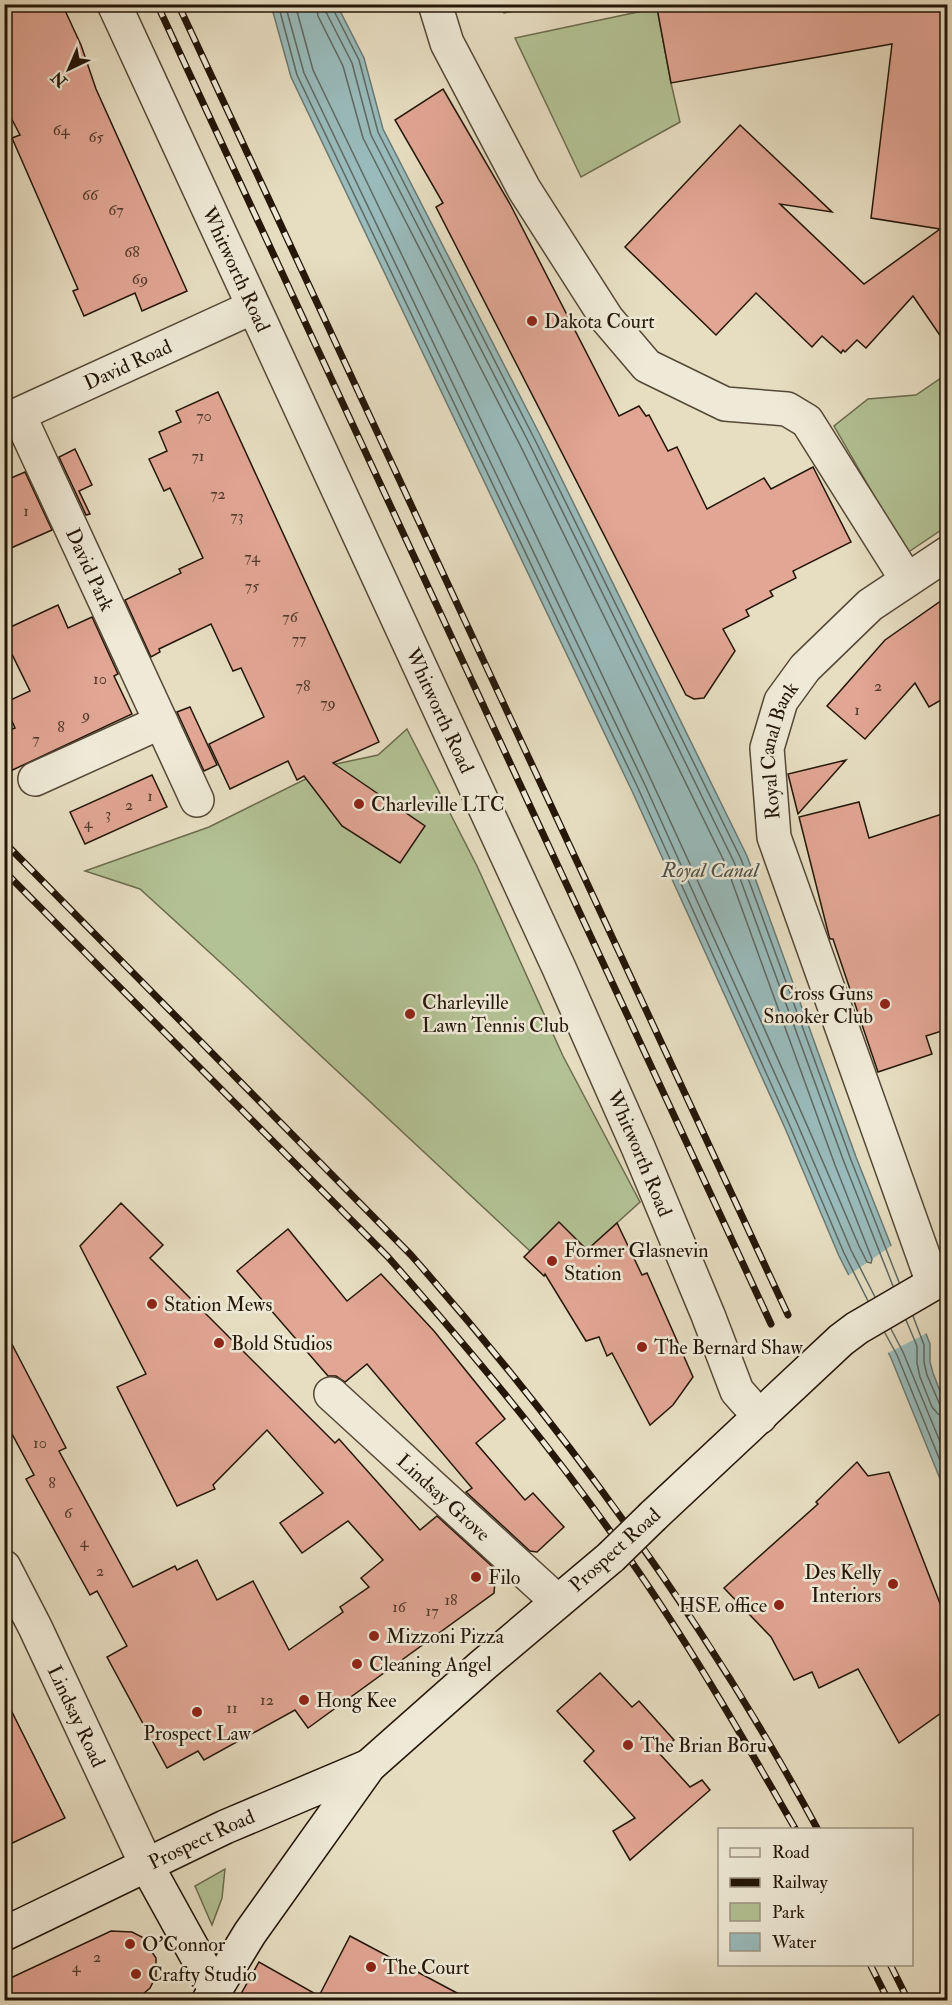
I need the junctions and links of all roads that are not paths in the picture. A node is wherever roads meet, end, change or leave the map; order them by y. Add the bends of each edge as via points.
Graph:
1 (114, 4) edge
2 (435, 4) edge
3 (253, 307) junction
4 (12, 418) edge
5 (948, 553) edge
6 (907, 580) junction
7 (161, 722) junction
8 (35, 778) dead end
9 (197, 800) dead end
10 (940, 1279) edge
11 (331, 1394) dead end
12 (760, 1417) junction
13 (4, 1567) edge
14 (557, 1601) junction
15 (369, 1766) junction
16 (147, 1866) junction
17 (4, 1934) edge
18 (212, 1995) edge

1 - 3 street, Whitworth Road
2 - 6 street via 447,43 524,189 607,319 647,366 725,404 787,409 807,421
3 - 4 street, David Road
3 - 12 street, Whitworth Road via 559,968 647,1168 737,1391
4 - 7 street, David Park
5 - 6 street, Royal Canal Bank
6 - 10 street, Royal Canal Bank via 870,605 805,668 781,701 766,748 774,837
7 - 8 street
7 - 9 street, David Park
10 - 12 street, Prospect Road via 856,1328
11 - 14 street, Lindsay Grove
12 - 14 street, Prospect Road, bridge via 611,1557
13 - 16 street, Lindsay Road
14 - 15 street, Prospect Road
15 - 16 street, Prospect Road via 225,1827
15 - 18 street, Prospect Road via 250,1933
16 - 17 street
16 - 18 street, Prospect Road

